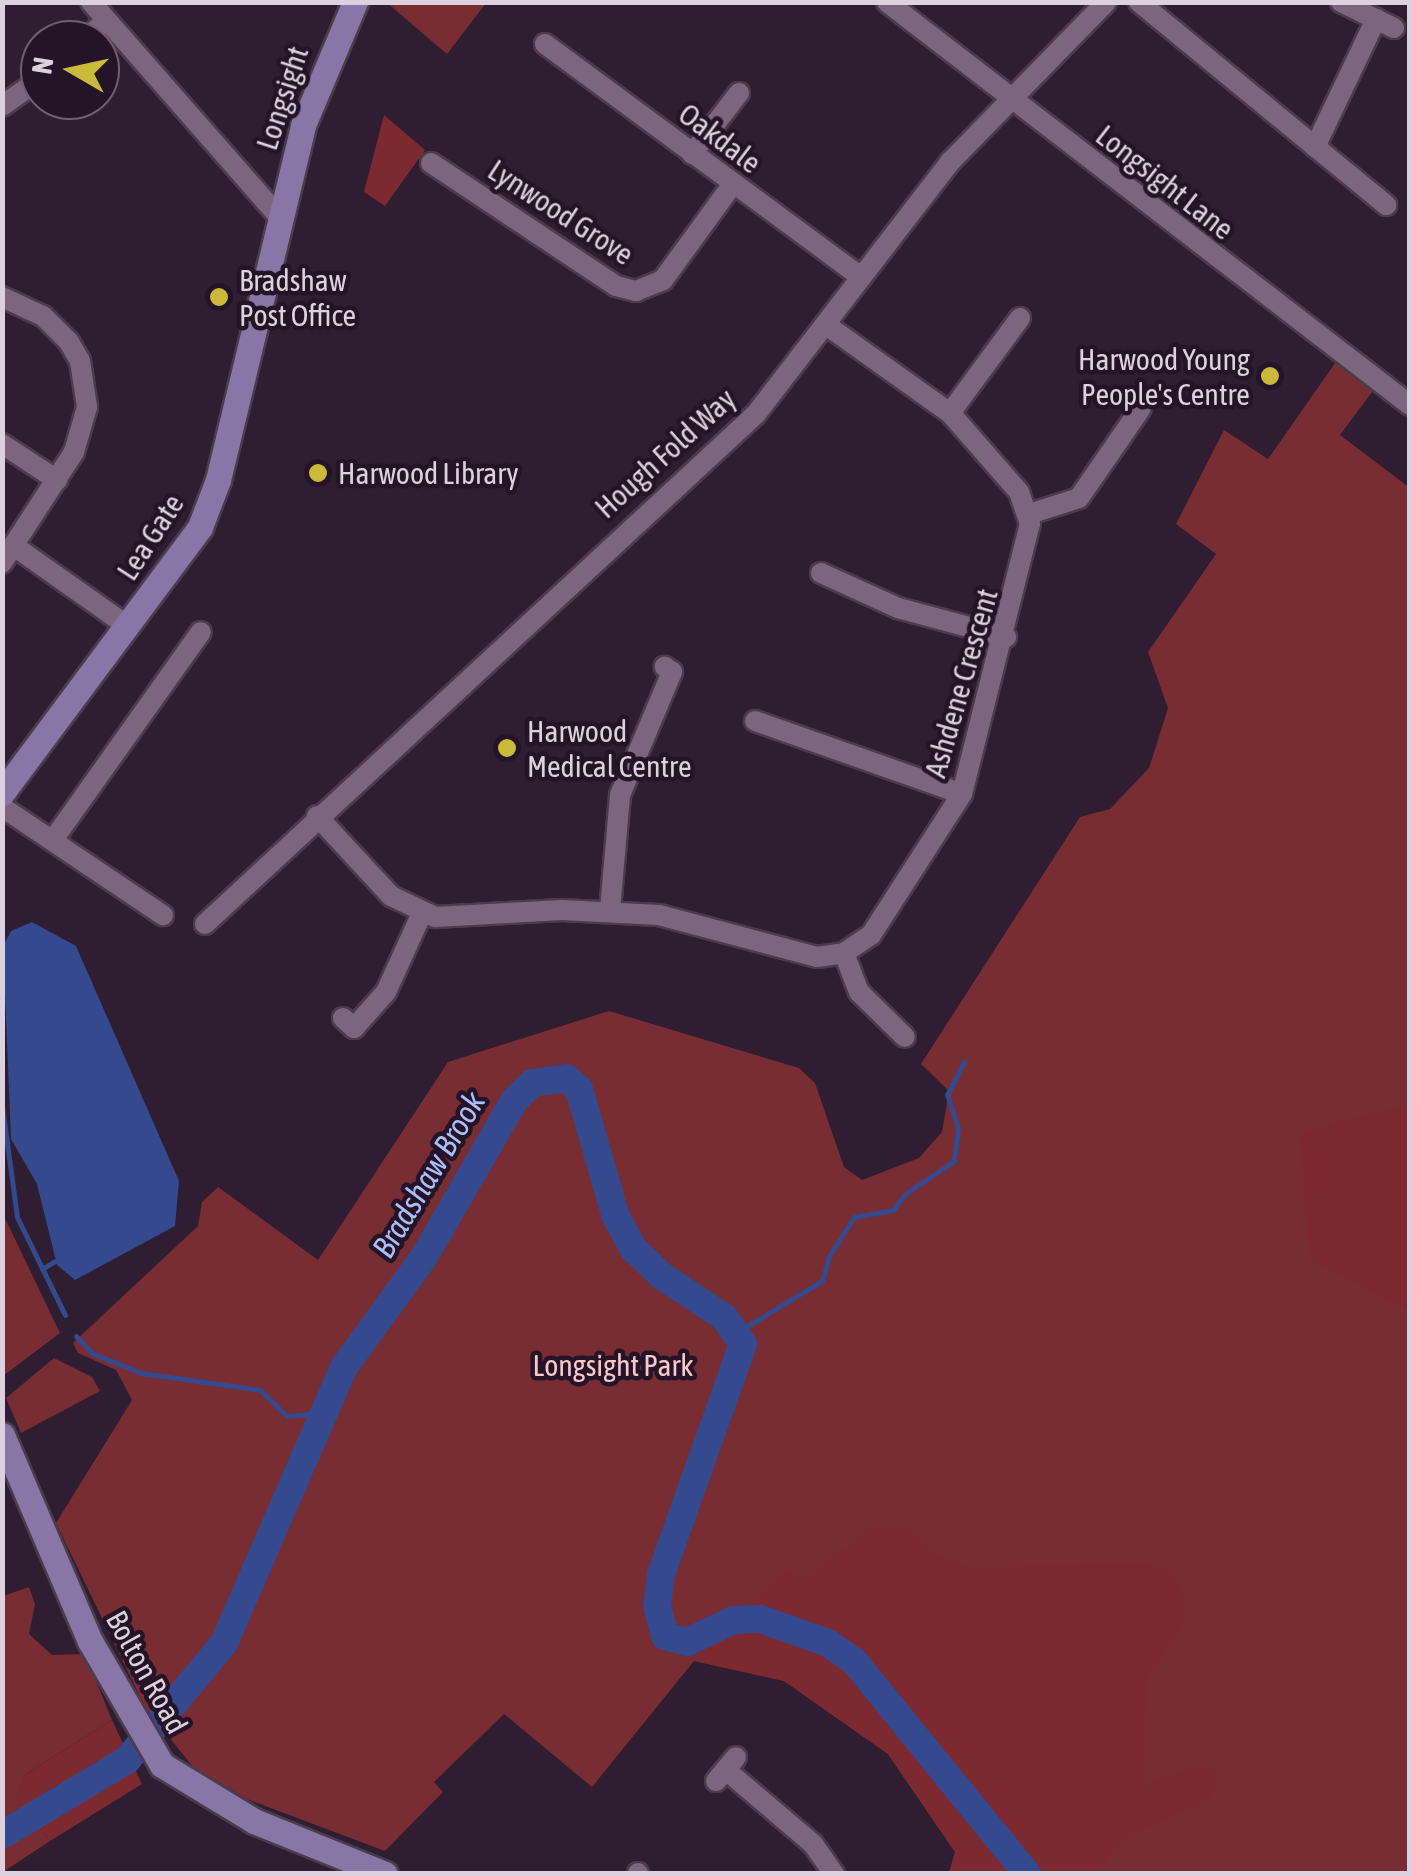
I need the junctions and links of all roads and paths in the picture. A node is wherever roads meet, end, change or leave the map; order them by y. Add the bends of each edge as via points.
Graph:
1 (92, 2) edge
2 (355, 2) edge
3 (886, 2) edge
4 (1106, 2) edge
5 (1140, 2) edge
6 (1341, 2) edge
7 (107, 20) edge
8 (120, 35) edge
9 (545, 44) dead end
10 (739, 93) dead end
11 (1010, 100) junction
12 (1315, 147) junction
13 (692, 154) junction
14 (431, 163) dead end
15 (732, 184) junction
16 (1388, 203) dead end
17 (279, 217) junction
18 (860, 277) junction
19 (2, 297) edge
20 (1022, 316) dead end
21 (829, 326) junction
22 (1145, 405) dead end
23 (1410, 405) edge
24 (950, 413) junction
25 (2, 444) edge
26 (57, 480) junction
27 (1029, 514) junction
28 (8, 554) edge
29 (822, 571) dead end
30 (129, 627) junction
31 (201, 632) dead end
32 (1006, 636) junction
33 (665, 667) dead end
34 (755, 721) dead end
35 (2, 793) edge
36 (962, 794) junction
37 (2, 807) edge
38 (317, 816) junction
39 (52, 840) junction
40 (610, 910) junction
41 (422, 913) junction
42 (163, 915) dead end
43 (205, 924) dead end
44 (844, 952) junction
45 (343, 1018) dead end
46 (905, 1038) dead end
47 (2, 1436) edge
48 (726, 1770) dead end
49 (385, 1874) edge
50 (834, 1874) edge

1 - 7 street
2 - 17 main road, Longsight via 311,97
3 - 11 street, Longsight Lane
4 - 11 street, Hough Fold Way
5 - 12 street
6 - 12 street via 1385,24
8 - 17 street
9 - 13 street, Oakdale
10 - 13 street
11 - 18 street, Hough Fold Way via 912,207
11 - 23 street, Longsight Lane
12 - 16 street
13 - 15 street, Oakdale
14 - 15 street, Lynwood Grove via 616,286 636,292 662,280
15 - 18 street, Oakdale
17 - 30 main road, Lea Gate via 210,505
18 - 21 street, Hough Fold Way
19 - 26 street via 56,326 80,362 87,407 83,431
20 - 24 street
21 - 24 street
21 - 38 street, Hough Fold Way via 756,414
22 - 27 street via 1078,498
24 - 27 street via 1008,477
25 - 26 street
26 - 28 street
27 - 32 street, Ashdene Crescent via 1029,545
28 - 30 street
29 - 32 street via 898,608
30 - 35 main road, Lea Gate
31 - 39 street
32 - 36 street, Ashdene Crescent
33 - 40 street via 672,672 620,795
34 - 36 street
36 - 44 street, Ashdene Crescent via 880,924
37 - 39 street
38 - 41 street via 391,896
38 - 43 street, Hough Fold Way via 211,900
39 - 42 street
40 - 41 street via 467,919
40 - 44 street via 722,928 800,955
41 - 45 street via 386,992 354,1028
44 - 46 street via 860,992
47 - 49 main road, Bolton Road via 126,1710 162,1765 254,1822
48 - 50 street via 813,1844

